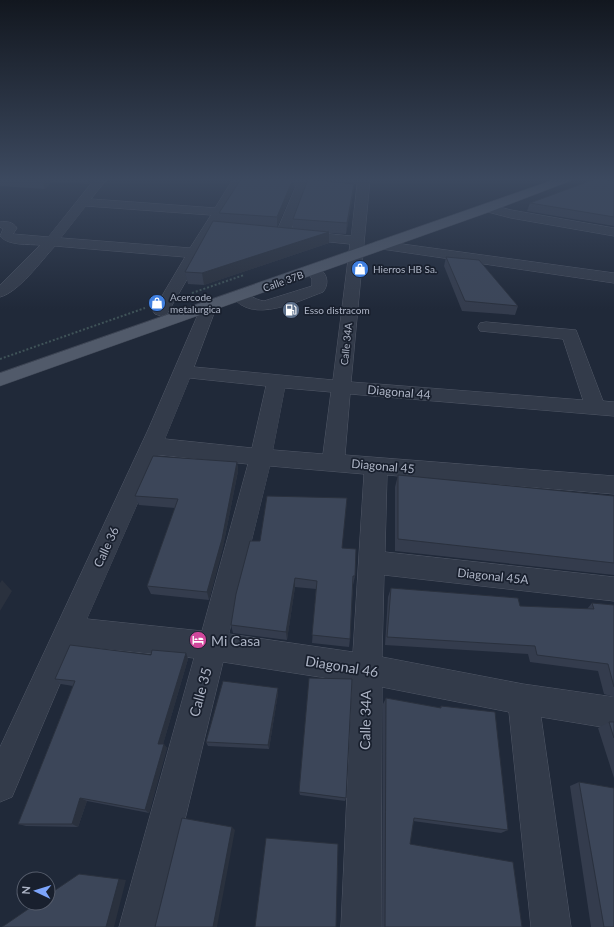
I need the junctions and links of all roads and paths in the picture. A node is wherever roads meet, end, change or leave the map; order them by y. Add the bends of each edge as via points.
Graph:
1 (66, 222) edge
2 (213, 222) edge
3 (287, 222) edge
4 (360, 222) edge
5 (426, 222) edge
6 (446, 222) edge
7 (558, 222) edge
8 (5, 225) dead end
9 (210, 227) junction
10 (225, 228) edge
11 (269, 232) edge
12 (614, 232) edge
13 (283, 233) junction
14 (380, 245) junction
15 (47, 246) junction
16 (0, 248) edge
17 (357, 248) junction
18 (194, 253) junction
19 (313, 270) junction
20 (614, 278) edge
21 (318, 289) junction
22 (0, 292) edge
23 (240, 296) junction
24 (340, 298) junction
25 (208, 308) junction
26 (160, 311) junction
27 (486, 328) dead end
28 (0, 367) edge
29 (184, 372) junction
30 (0, 380) edge
31 (277, 381) junction
32 (341, 388) junction
33 (605, 408) edge
34 (152, 446) junction
35 (261, 457) junction
36 (333, 462) junction
37 (376, 466) junction
38 (614, 485) edge
39 (372, 562) junction
40 (614, 589) edge
41 (68, 631) junction
42 (212, 646) junction
43 (367, 669) junction
44 (523, 699) junction
45 (614, 713) edge
46 (0, 786) edge
47 (139, 927) edge
48 (361, 927) edge
49 (552, 927) edge

1 - 15 street
2 - 9 street
3 - 13 street
4 - 17 street, Calle 34A
5 - 17 main road, Calle 37B
6 - 14 main road, Calle 37B
7 - 12 street
8 - 15 street via 10,228 6,235 8,237
9 - 10 street
9 - 18 street
11 - 13 street
13 - 17 street
14 - 17 main road, Calle 37B
14 - 20 street
15 - 16 street
15 - 18 street
15 - 22 street
17 - 19 main road, Calle 37B
17 - 24 street, Calle 34A
17 - 26 main road, Calle 37B
18 - 26 street
19 - 21 street via 320,279
19 - 23 main road, Calle 37B
21 - 23 street via 265,306 254,305
21 - 24 street
23 - 25 main road, Calle 37B
24 - 32 street, Calle 34A
25 - 29 street, Calle 36
25 - 30 main road, Calle 37B
26 - 28 main road, Calle 37B
27 - 33 street via 570,334
29 - 31 street, Diagonal 44
29 - 34 street, Calle 36
31 - 32 street, Diagonal 44
31 - 35 street, Calle 35
32 - 33 street, Diagonal 44
32 - 36 street, Calle 34A
34 - 35 street, Diagonal 45
34 - 41 street, Calle 36
35 - 36 street, Diagonal 45
35 - 42 street, Calle 35
36 - 37 street, Diagonal 45
37 - 38 street, Diagonal 45
37 - 39 street, Calle 34A
39 - 40 street, Diagonal 45A
39 - 43 street, Calle 34A
41 - 42 street, Diagonal 46
41 - 46 street, Calle 36
42 - 43 street, Diagonal 46
42 - 47 street, Calle 35
43 - 44 street, Diagonal 46
43 - 48 street, Calle 34A
44 - 45 street, Diagonal 46
44 - 49 street

